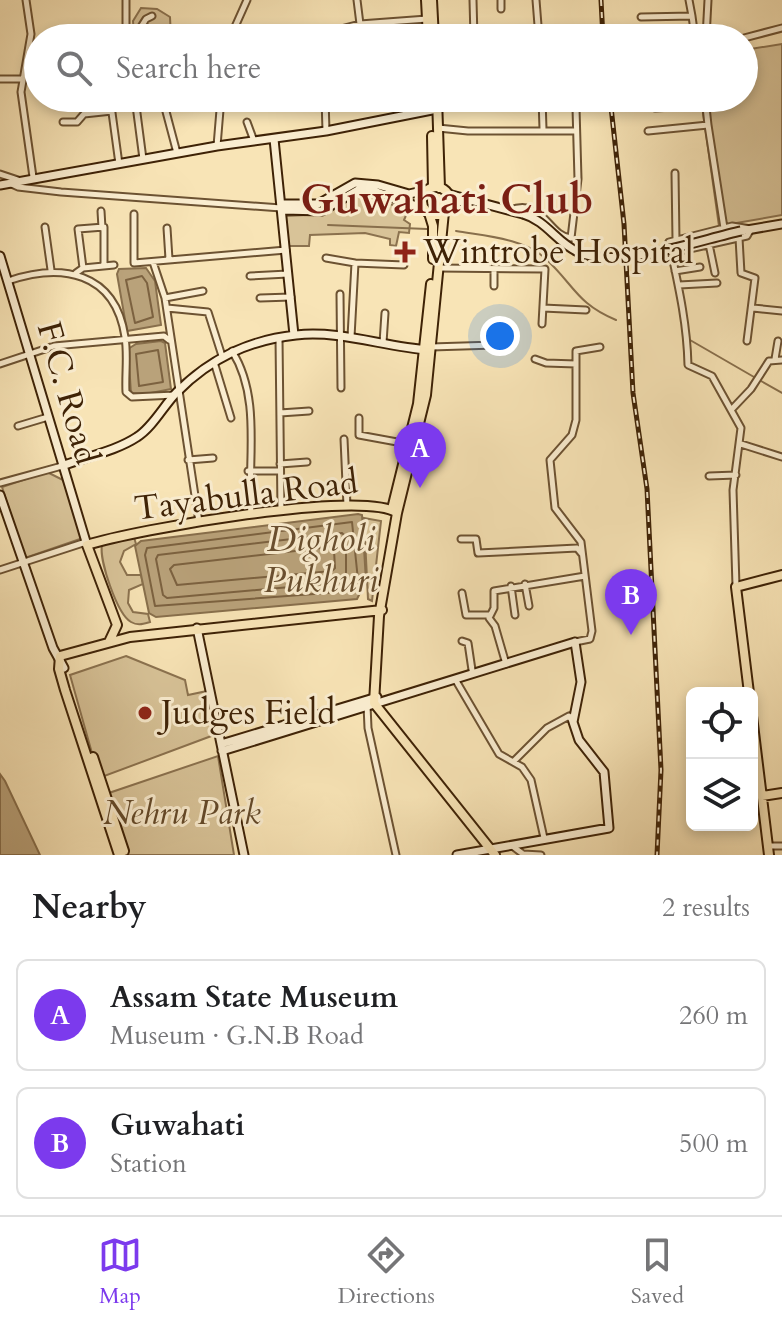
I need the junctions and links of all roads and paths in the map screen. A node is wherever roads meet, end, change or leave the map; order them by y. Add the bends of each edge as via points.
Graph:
1 (26, 0) edge
2 (126, 0) edge
3 (247, 0) edge
4 (357, 0) edge
5 (429, 0) edge
6 (473, 0) edge
7 (501, 0) edge
8 (536, 0) edge
9 (689, 0) edge
10 (709, 0) edge
11 (501, 9) dead end
12 (152, 16) dead end
13 (692, 16) junction
14 (641, 17) dead end
15 (427, 19) junction
16 (30, 24) edge
17 (126, 24) edge
18 (143, 24) edge
19 (236, 24) edge
20 (360, 24) joint
21 (428, 24) edge
22 (430, 24) edge
23 (474, 24) edge
24 (538, 24) edge
25 (693, 24) edge
26 (708, 24) edge
27 (782, 28) edge
28 (758, 34) edge
29 (24, 66) edge
30 (0, 79) edge
31 (21, 79) junction
32 (24, 104) edge
33 (25, 112) edge
34 (103, 112) edge
35 (112, 112) edge
36 (137, 112) edge
37 (166, 112) edge
38 (220, 112) edge
39 (325, 112) edge
40 (422, 112) edge
41 (432, 112) edge
42 (435, 112) edge
43 (542, 112) edge
44 (576, 112) edge
45 (707, 112) edge
46 (63, 122) dead end
47 (247, 122) dead end
48 (708, 125) junction
49 (437, 128) junction
50 (543, 129) junction
51 (326, 131) junction
52 (575, 131) junction
53 (648, 131) dead end
54 (274, 139) junction
55 (254, 142) junction
56 (217, 146) junction
57 (177, 154) junction
58 (143, 159) junction
59 (119, 164) junction
60 (675, 173) dead end
61 (0, 174) edge
62 (33, 177) junction
63 (19, 180) junction
64 (3, 183) edge
65 (437, 190) junction
66 (469, 199) junction
67 (283, 208) junction
68 (447, 208) junction
69 (510, 210) junction
70 (101, 211) dead end
71 (427, 211) junction
72 (134, 214) dead end
73 (782, 224) edge
74 (45, 227) dead end
75 (102, 228) junction
76 (167, 228) dead end
77 (724, 228) junction
78 (751, 229) junction
79 (740, 234) junction
80 (676, 240) junction
81 (709, 244) junction
82 (286, 250) junction
83 (672, 253) junction
84 (0, 256) edge
85 (326, 258) dead end
86 (169, 259) junction
87 (153, 262) junction
88 (355, 263) junction
89 (114, 265) dead end
90 (404, 265) dead end
91 (104, 266) junction
92 (700, 267) dead end
93 (83, 268) junction
94 (438, 268) junction
95 (494, 269) junction
96 (51, 270) junction
97 (675, 271) junction
98 (76, 273) junction
99 (715, 273) dead end
100 (289, 274) junction
101 (250, 276) dead end
102 (4, 279) edge
103 (717, 283) dead end
104 (679, 285) junction
105 (494, 286) dead end
106 (203, 291) dead end
107 (340, 294) dead end
108 (291, 297) junction
109 (165, 298) junction
110 (260, 298) dead end
111 (167, 308) junction
112 (543, 308) junction
113 (753, 308) junction
114 (586, 310) dead end
115 (782, 311) edge
116 (385, 313) dead end
117 (542, 324) dead end
118 (294, 335) junction
119 (340, 335) junction
120 (351, 337) junction
121 (125, 338) junction
122 (166, 338) junction
123 (279, 338) junction
124 (747, 341) dead end
125 (778, 341) dead end
126 (383, 343) junction
127 (495, 345) dead end
128 (600, 347) dead end
129 (428, 349) junction
130 (231, 351) junction
131 (31, 355) junction
132 (222, 356) junction
133 (535, 359) dead end
134 (778, 359) edge
135 (214, 362) junction
136 (0, 364) edge
137 (576, 364) junction
138 (341, 388) dead end
139 (176, 393) junction
140 (732, 409) junction
141 (309, 411) dead end
142 (280, 413) junction
143 (48, 417) junction
144 (231, 418) dead end
145 (359, 418) dead end
146 (18, 426) dead end
147 (344, 439) dead end
148 (409, 444) junction
149 (741, 444) junction
150 (782, 457) edge
151 (213, 458) dead end
152 (188, 460) junction
153 (307, 462) dead end
154 (62, 466) junction
155 (280, 467) junction
156 (248, 471) junction
157 (736, 475) junction
158 (709, 476) dead end
159 (0, 483) edge
160 (0, 495) edge
161 (347, 507) junction
162 (281, 511) junction
163 (394, 511) junction
164 (251, 515) junction
165 (199, 522) junction
166 (461, 539) dead end
167 (87, 543) junction
168 (583, 555) junction
169 (23, 563) junction
170 (0, 570) edge
171 (782, 575) edge
172 (585, 576) junction
173 (525, 584) junction
174 (511, 586) junction
175 (736, 587) junction
176 (462, 593) dead end
177 (529, 606) dead end
178 (379, 612) junction
179 (489, 615) junction
180 (515, 615) dead end
181 (117, 625) junction
182 (197, 628) junction
183 (130, 637) junction
184 (462, 641) dead end
185 (109, 642) junction
186 (575, 642) junction
187 (506, 662) junction
188 (61, 665) junction
189 (472, 670) junction
190 (455, 679) junction
191 (748, 687) edge
192 (372, 702) junction
193 (573, 722) junction
194 (221, 747) junction
195 (757, 759) edge
196 (514, 762) junction
197 (782, 793) edge
198 (762, 796) junction
199 (544, 838) junction
200 (510, 844) junction
201 (782, 846) edge
202 (492, 851) edge
203 (769, 851) edge
204 (468, 854) edge
205 (122, 855) edge
206 (244, 855) edge
207 (396, 855) edge
208 (457, 855) edge
209 (541, 855) edge

1 - 16 street
2 - 17 street
3 - 19 street
4 - 20 street
5 - 15 main road
5 - 22 main road
6 - 23 street
7 - 11 street
8 - 24 street
9 - 13 street
10 - 26 street
12 - 18 street
13 - 14 street
13 - 25 street
15 - 20 street
15 - 21 main road
27 - 28 street
29 - 31 street
30 - 31 street
31 - 32 street
33 - 62 street
34 - 46 street
35 - 59 street
36 - 58 street
37 - 57 street
38 - 56 street
39 - 51 street
40 - 51 street
41 - 65 main road
42 - 49 main road
43 - 50 street
44 - 52 street
45 - 48 street
47 - 55 street
48 - 53 street
48 - 77 street
49 - 50 street
49 - 65 main road
50 - 52 street
51 - 54 street
52 - 69 street via 578,179 571,238 563,237 536,211
54 - 55 street
54 - 67 street
55 - 56 street
56 - 57 street
57 - 58 street
58 - 59 street
59 - 62 street
60 - 80 street
61 - 63 street
62 - 63 street
63 - 64 street
64 - 67 street
65 - 66 street
65 - 67 street via 409,194 355,183 318,204
65 - 68 main road
65 - 71 main road via 422,200
66 - 68 street
66 - 69 street
67 - 71 street via 322,211 358,190
67 - 82 street
68 - 71 main road
68 - 94 main road
69 - 79 street, bridge via 544,222 573,249 596,257
70 - 75 street
71 - 129 main road via 433,226
72 - 87 street via 134,263
73 - 78 street
74 - 96 street
75 - 91 street
75 - 93 street via 78,229
76 - 86 street
77 - 78 street
77 - 80 street
78 - 79 street
79 - 81 street
79 - 113 street via 741,273 755,278
80 - 83 street via 669,242
81 - 83 street
81 - 99 street
82 - 86 street
82 - 100 street
83 - 97 street
84 - 102 street, F.C. Road
85 - 88 street
86 - 87 street
87 - 109 street
88 - 90 street
88 - 120 street
89 - 91 street
91 - 93 street
92 - 97 street
93 - 98 street
94 - 95 street
94 - 129 main road
95 - 105 street
95 - 112 street via 545,269
96 - 98 street
96 - 102 street
97 - 104 street
98 - 121 street via 113,301
100 - 101 street
100 - 108 street
102 - 131 street, F.C. Road
103 - 104 street
104 - 140 street via 688,365 712,376
106 - 109 street
107 - 119 street
108 - 110 street
108 - 118 street
109 - 111 street
111 - 122 street
111 - 132 street via 208,312
112 - 114 street
112 - 117 street
113 - 115 street
113 - 124 street
116 - 126 street
118 - 119 street
118 - 123 street
119 - 120 street
119 - 138 street
120 - 126 street
121 - 122 street
121 - 131 street via 54,346
121 - 139 street via 126,392 132,397
122 - 139 street
123 - 130 street
123 - 142 street
125 - 134 street
126 - 129 street
127 - 129 street
128 - 137 street via 576,351
129 - 148 main road
129 - 163 main road via 426,395
130 - 132 street
130 - 156 street via 245,380 249,407
131 - 136 street
131 - 143 street, F.C. Road
132 - 135 street
133 - 137 street
134 - 140 street via 769,361
135 - 139 street
135 - 144 street
137 - 168 street via 572,435 550,460 555,508 581,542
139 - 152 street
139 - 154 street via 136,438
140 - 149 street
141 - 142 street
142 - 155 street
143 - 146 street
143 - 154 street, F.C. Road
145 - 148 street via 359,435
147 - 161 street
148 - 163 main road
149 - 150 street
149 - 157 street
151 - 152 street
152 - 165 street
153 - 155 street
154 - 159 street
154 - 167 street, F.C. Road
155 - 156 street
155 - 162 street
156 - 164 street
157 - 158 street
157 - 175 street
160 - 169 street
161 - 162 main road, Tayabulla Road
161 - 163 main road, Tayabulla Road
162 - 164 main road, Tayabulla Road
163 - 178 main road
164 - 165 main road, Tayabulla Road
165 - 167 main road, Tayabulla Road
166 - 168 street via 476,539 478,553 577,548
167 - 169 street
167 - 181 main road
168 - 172 street
169 - 170 street
169 - 188 street
171 - 175 main road
172 - 173 street
172 - 186 street via 591,635
173 - 174 street
173 - 177 street
174 - 179 street via 494,591
174 - 180 street
175 - 191 main road
176 - 179 street via 466,615
178 - 182 main road
178 - 192 main road
179 - 187 street
181 - 183 main road
181 - 185 main road
182 - 183 main road
182 - 194 street
183 - 185 main road
184 - 189 street via 468,643
185 - 188 main road via 68,654
186 - 187 street
186 - 193 street via 581,682
187 - 189 street
187 - 190 street
188 - 205 main road
189 - 192 street
190 - 192 street
190 - 196 street via 499,754
192 - 194 street
192 - 202 main road
192 - 207 street via 368,728
193 - 196 street via 569,716 547,728
193 - 199 street via 579,740 604,772 609,828
194 - 206 street
195 - 198 main road
196 - 199 street via 531,780
197 - 198 main road
198 - 203 main road
199 - 200 street
200 - 202 street
200 - 209 street via 523,854
201 - 203 street
202 - 204 street
204 - 208 street

